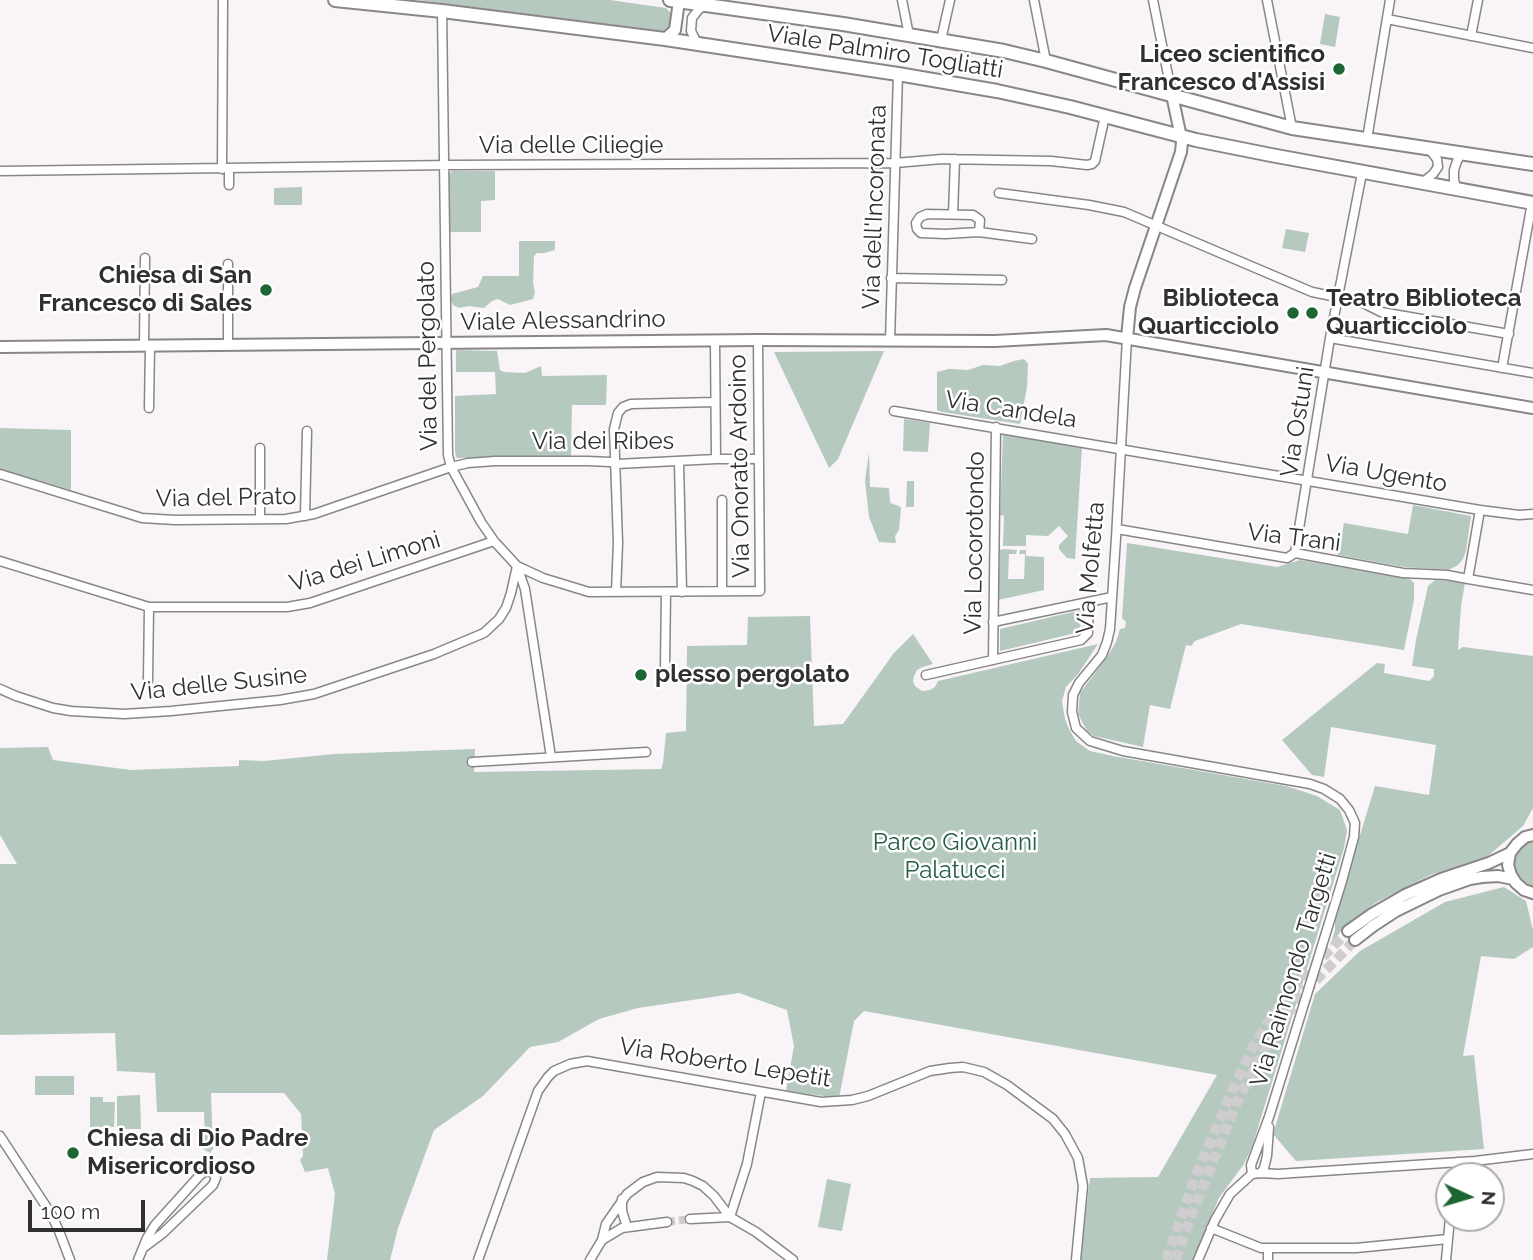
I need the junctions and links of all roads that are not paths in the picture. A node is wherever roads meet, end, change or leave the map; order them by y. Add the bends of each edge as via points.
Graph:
1 (223, 0) edge
2 (335, 0) edge
3 (902, 0) edge
4 (950, 0) edge
5 (1034, 0) edge
6 (1153, 0) edge
7 (1267, 0) edge
8 (1390, 0) edge
9 (1478, 0) edge
10 (675, 1) edge
11 (706, 5) junction
12 (442, 11) junction
13 (1387, 19) junction
14 (908, 30) junction
15 (942, 35) junction
16 (1471, 36) junction
17 (665, 39) junction
18 (697, 43) junction
19 (1533, 48) edge
20 (1046, 61) junction
21 (898, 74) junction
22 (1172, 95) junction
23 (1105, 116) junction
24 (1292, 128) junction
25 (1181, 136) junction
26 (1367, 139) junction
27 (1429, 148) junction
28 (1462, 153) junction
29 (955, 159) junction
30 (895, 163) junction
31 (1533, 164) edge
32 (443, 165) junction
33 (226, 169) junction
34 (0, 171) edge
35 (1362, 173) junction
36 (1422, 183) junction
37 (229, 185) dead end
38 (1457, 189) junction
39 (999, 193) dead end
40 (1532, 203) edge
41 (953, 214) junction
42 (1157, 227) junction
43 (979, 232) junction
44 (1032, 239) dead end
45 (145, 258) dead end
46 (228, 264) dead end
47 (891, 278) junction
48 (1002, 280) dead end
49 (1339, 297) junction
50 (1508, 334) junction
51 (1127, 338) junction
52 (1330, 338) junction
53 (758, 340) junction
54 (715, 341) junction
55 (890, 341) junction
56 (446, 343) junction
57 (228, 345) junction
58 (147, 346) junction
59 (0, 347) edge
60 (1502, 368) junction
61 (1325, 372) junction
62 (1533, 373) edge
63 (715, 402) junction
64 (1533, 404) edge
65 (149, 408) dead end
66 (894, 411) dead end
67 (996, 428) junction
68 (307, 431) dead end
69 (260, 448) dead end
70 (1120, 448) junction
71 (755, 459) dead end
72 (716, 460) junction
73 (679, 462) junction
74 (617, 464) junction
75 (451, 467) junction
76 (0, 474) edge
77 (1308, 480) junction
78 (722, 500) dead end
79 (1480, 510) junction
80 (1533, 514) edge
81 (305, 516) junction
82 (260, 519) junction
83 (1116, 529) junction
84 (494, 541) junction
85 (1295, 553) junction
86 (0, 561) edge
87 (517, 566) junction
88 (1468, 579) junction
89 (1533, 590) edge
90 (722, 591) junction
91 (760, 591) joint
92 (616, 592) junction
93 (666, 592) junction
94 (682, 592) junction
95 (1112, 597) junction
96 (1089, 602) junction
97 (149, 607) junction
98 (993, 622) junction
99 (993, 660) junction
100 (665, 666) dead end
101 (926, 675) dead end
102 (148, 681) dead end
103 (0, 689) edge
104 (646, 752) dead end
105 (551, 757) junction
106 (472, 762) dead end
107 (1533, 824) edge
108 (1355, 833) joint
109 (1529, 836) edge
110 (1510, 853) junction
111 (1513, 879) junction
112 (1531, 895) edge
113 (761, 1092) junction
114 (1269, 1117) junction
115 (0, 1136) edge
116 (1268, 1149) junction
117 (1257, 1150) junction
118 (1533, 1154) edge
119 (1457, 1162) edge
120 (1435, 1164) edge
121 (1256, 1174) junction
122 (622, 1199) junction
123 (730, 1217) junction
124 (690, 1220) tunnel mouth
125 (667, 1222) tunnel mouth
126 (627, 1227) junction
127 (1212, 1228) junction
128 (1449, 1232) edge
129 (1448, 1239) junction
130 (602, 1240) junction
131 (143, 1248) junction
132 (1268, 1248) junction
133 (70, 1260) edge
134 (138, 1260) edge
135 (478, 1260) edge
136 (590, 1260) edge
137 (793, 1260) edge
138 (1076, 1260) edge
139 (1198, 1260) edge
140 (1268, 1260) edge
141 (1446, 1260) edge

1 - 33 street
2 - 12 main road, Viale Palmiro Togliatti
3 - 14 street
4 - 15 street
5 - 20 street
6 - 22 street
7 - 24 street
8 - 13 street
9 - 16 street
10 - 11 main road, Viale Palmiro Togliatti
10 - 17 street via 676,30
11 - 14 main road, Viale Palmiro Togliatti
11 - 18 street via 692,18 691,31
12 - 17 main road, Viale Palmiro Togliatti
12 - 32 street, Via del Pergolato
13 - 16 street
13 - 26 street
14 - 15 main road, Viale Palmiro Togliatti
15 - 20 main road, Viale Palmiro Togliatti
16 - 19 street
17 - 18 main road, Viale Palmiro Togliatti
18 - 21 main road, Viale Palmiro Togliatti
20 - 22 main road, Viale Palmiro Togliatti
21 - 23 main road, Viale Palmiro Togliatti
21 - 30 street, Via dell'Incoronata
22 - 24 main road, Viale Palmiro Togliatti
22 - 25 street
23 - 25 main road, Viale Palmiro Togliatti
23 - 29 street, Via delle Ciliegie via 1095,161 1090,165
24 - 26 main road, Viale Palmiro Togliatti
25 - 35 main road, Viale Palmiro Togliatti
25 - 42 street, Via Molfetta via 1180,156
26 - 27 main road, Viale Palmiro Togliatti
27 - 28 main road, Viale Palmiro Togliatti
27 - 36 street via 1438,167
28 - 31 main road, Viale Palmiro Togliatti
28 - 38 street via 1454,170
29 - 30 street, Via delle Ciliegie
29 - 41 street
30 - 32 street, Via delle Ciliegie
30 - 47 street, Via dell'Incoronata
32 - 33 street, Via delle Ciliegie
32 - 56 street, Via del Pergolato
33 - 34 street, Via delle Ciliegie
33 - 37 street
35 - 36 main road, Viale Palmiro Togliatti
35 - 49 street, Via Ostuni
36 - 38 main road, Viale Palmiro Togliatti
38 - 40 main road, Viale Palmiro Togliatti
39 - 42 street via 1119,211
40 - 50 street
41 - 43 street via 976,215
41 - 43 street via 922,216 917,221 918,232
42 - 49 street via 1312,292
42 - 51 street, Via Molfetta via 1131,301
43 - 44 street
45 - 58 street
46 - 57 street
47 - 48 street
47 - 55 street, Via dell'Incoronata
49 - 50 street via 1381,312
49 - 52 street, Via Ostuni
50 - 60 street
51 - 55 street, Viale Alessandrino
51 - 61 street, Viale Alessandrino
51 - 70 street, Via Molfetta
52 - 60 street
52 - 61 street, Via Ostuni
53 - 54 street, Viale Alessandrino
53 - 55 street, Viale Alessandrino
53 - 91 street, Via Onorato Ardoino
54 - 56 street, Viale Alessandrino
54 - 63 street
56 - 57 street, Viale Alessandrino
56 - 75 street, Via del Pergolato
57 - 58 street, Viale Alessandrino
58 - 59 street, Viale Alessandrino
58 - 65 street
60 - 62 street
61 - 64 street, Viale Alessandrino
61 - 77 street, Via Ostuni
63 - 72 street
63 - 74 street via 623,407 615,425
66 - 67 street, Via Candela
67 - 70 street, Via Candela
67 - 98 street, Via Locorotondo
68 - 81 street
69 - 82 street
70 - 77 street, Via Ugento
70 - 83 street, Via Molfetta
71 - 72 street, Via dei Ribes
72 - 73 street, Via dei Ribes
73 - 74 street, Via dei Ribes
73 - 94 street
74 - 75 street, Via dei Ribes via 495,461
74 - 92 street
75 - 81 street, Via del Prato
75 - 84 street, Via del Pergolato
76 - 82 street, Via del Prato via 142,518
77 - 79 street, Via Ugento
77 - 85 street, Via Ostuni
78 - 90 street
79 - 80 street, Via Ugento
79 - 88 street
81 - 82 street, Via del Prato
83 - 85 street, Via Trani via 1287,558
83 - 95 street, Via Molfetta
84 - 87 street, Via del Pergolato
84 - 97 street, Via dei Limoni via 299,606
85 - 88 street, Via Trani via 1403,573
86 - 97 street, Via dei Limoni
87 - 92 street, Via del Pergolato via 581,590
87 - 103 street, Via delle Susine via 506,608 484,633 314,694 117,713 53,708
87 - 105 street via 525,589
88 - 89 street, Via Trani
90 - 91 street, Via del Pergolato
90 - 94 street, Via del Pergolato
92 - 93 street, Via del Pergolato
93 - 94 street, Via del Pergolato
93 - 100 street
95 - 96 street
95 - 108 street, Via Molfetta via 1102,655 1072,699 1073,719 1081,734 1097,744 1139,754 1310,784 1345,805 1354,819
96 - 98 street
96 - 99 street via 1084,638
97 - 102 street
98 - 99 street, Via Locorotondo
99 - 101 street
104 - 105 street
105 - 106 street
107 - 109 street
108 - 114 street, Via Raimondo Targetti
109 - 110 street
110 - 111 street
110 - 111 street via 1405,895 1372,914 1352,936 1439,890 1470,879
111 - 112 street
113 - 123 street via 747,1164
113 - 135 street, Via Roberto Lepetit via 587,1061 554,1071 535,1099
113 - 138 street, Via Roberto Lepetit via 821,1102 845,1101 930,1071 963,1068 984,1072 1053,1119 1078,1158 1083,1186
114 - 116 street, Via Raimondo Targetti
114 - 117 street, Via Raimondo Targetti
115 - 133 street via 48,1209
116 - 117 street
116 - 121 street, Via Raimondo Targetti via 1266,1163
117 - 121 street, Via Raimondo Targetti via 1251,1165
118 - 119 street
120 - 121 street
121 - 127 street via 1230,1194
122 - 123 street via 657,1177 684,1178 703,1186
122 - 126 street
122 - 130 street
123 - 124 street
123 - 137 street
125 - 126 street
126 - 130 street
127 - 132 street
127 - 139 street
128 - 129 street
129 - 132 street via 1356,1248
129 - 141 street
130 - 136 street
131 - 131 street via 213,1185 213,1173 201,1174 155,1225
131 - 134 street
132 - 140 street

